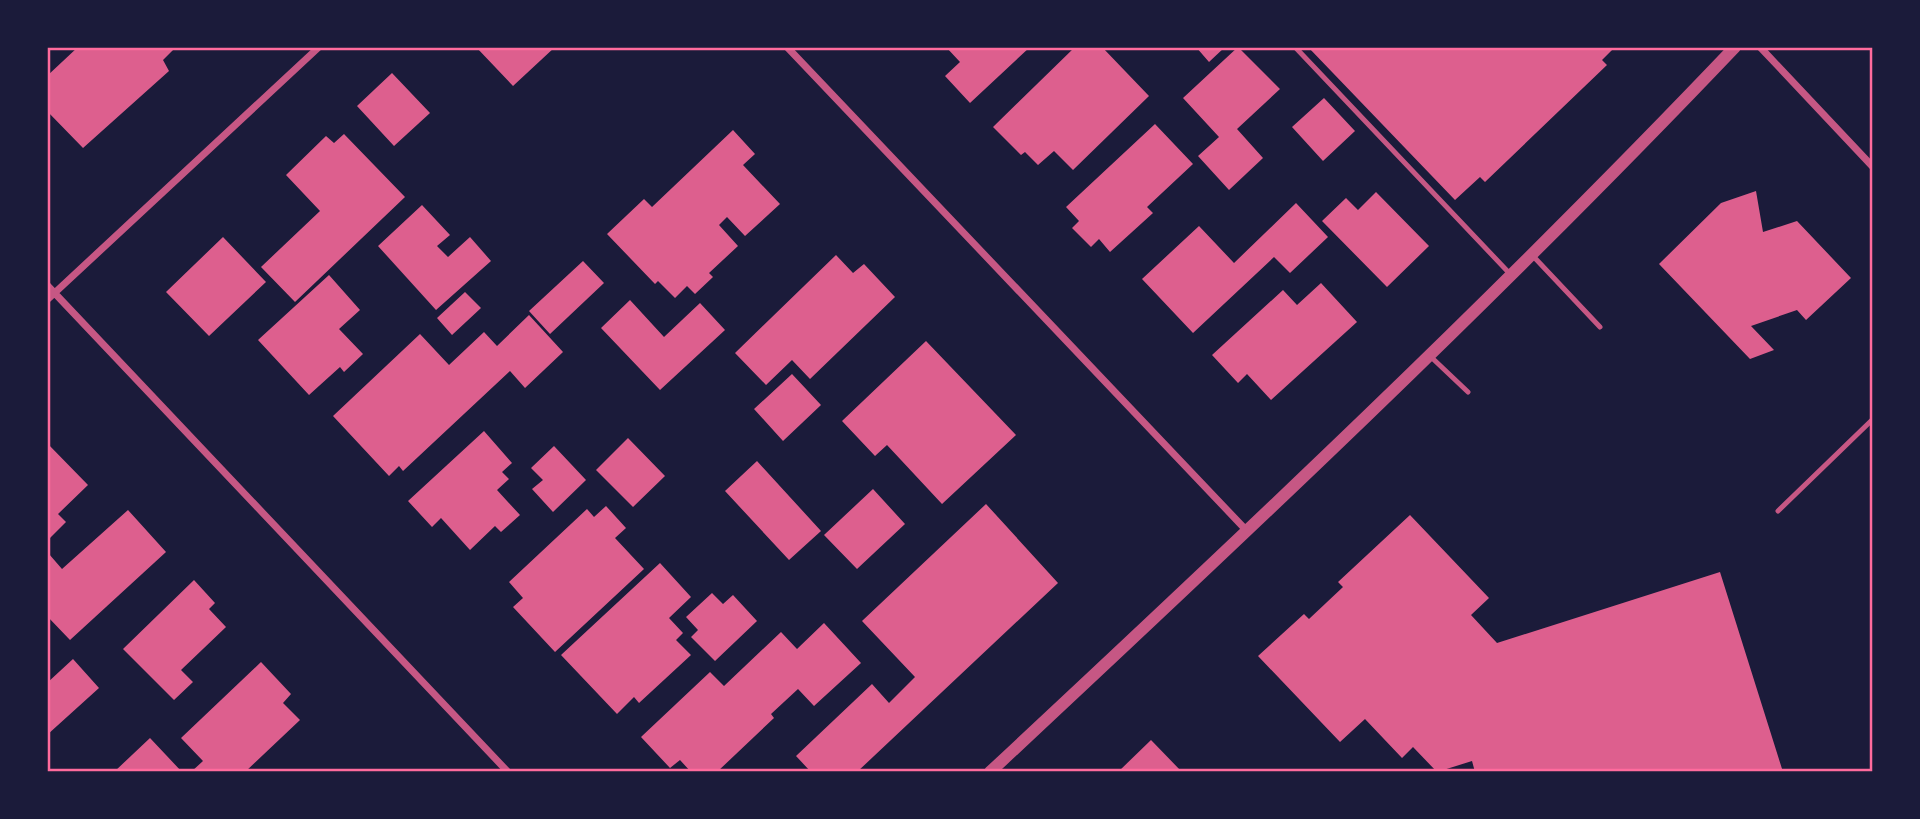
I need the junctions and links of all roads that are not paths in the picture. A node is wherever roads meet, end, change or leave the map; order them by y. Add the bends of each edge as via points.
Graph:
1 (319, 47) edge
2 (787, 47) edge
3 (1294, 47) edge
4 (1735, 47) edge
5 (1760, 47) edge
6 (1873, 167) edge
7 (1533, 256) junction
8 (1512, 276) junction
9 (47, 285) edge
10 (55, 293) junction
11 (47, 300) edge
12 (1600, 327) dead end
13 (1430, 356) junction
14 (1468, 392) dead end
15 (1870, 421) edge
16 (1778, 511) dead end
17 (1247, 532) junction
18 (508, 772) edge
19 (990, 772) edge

1 - 10 street
2 - 17 street
3 - 8 lane
4 - 7 street
5 - 6 street
7 - 8 street
7 - 12 lane
8 - 13 street
9 - 10 street
10 - 11 street
10 - 18 street
13 - 14 lane
13 - 17 street
15 - 16 lane
17 - 19 street

